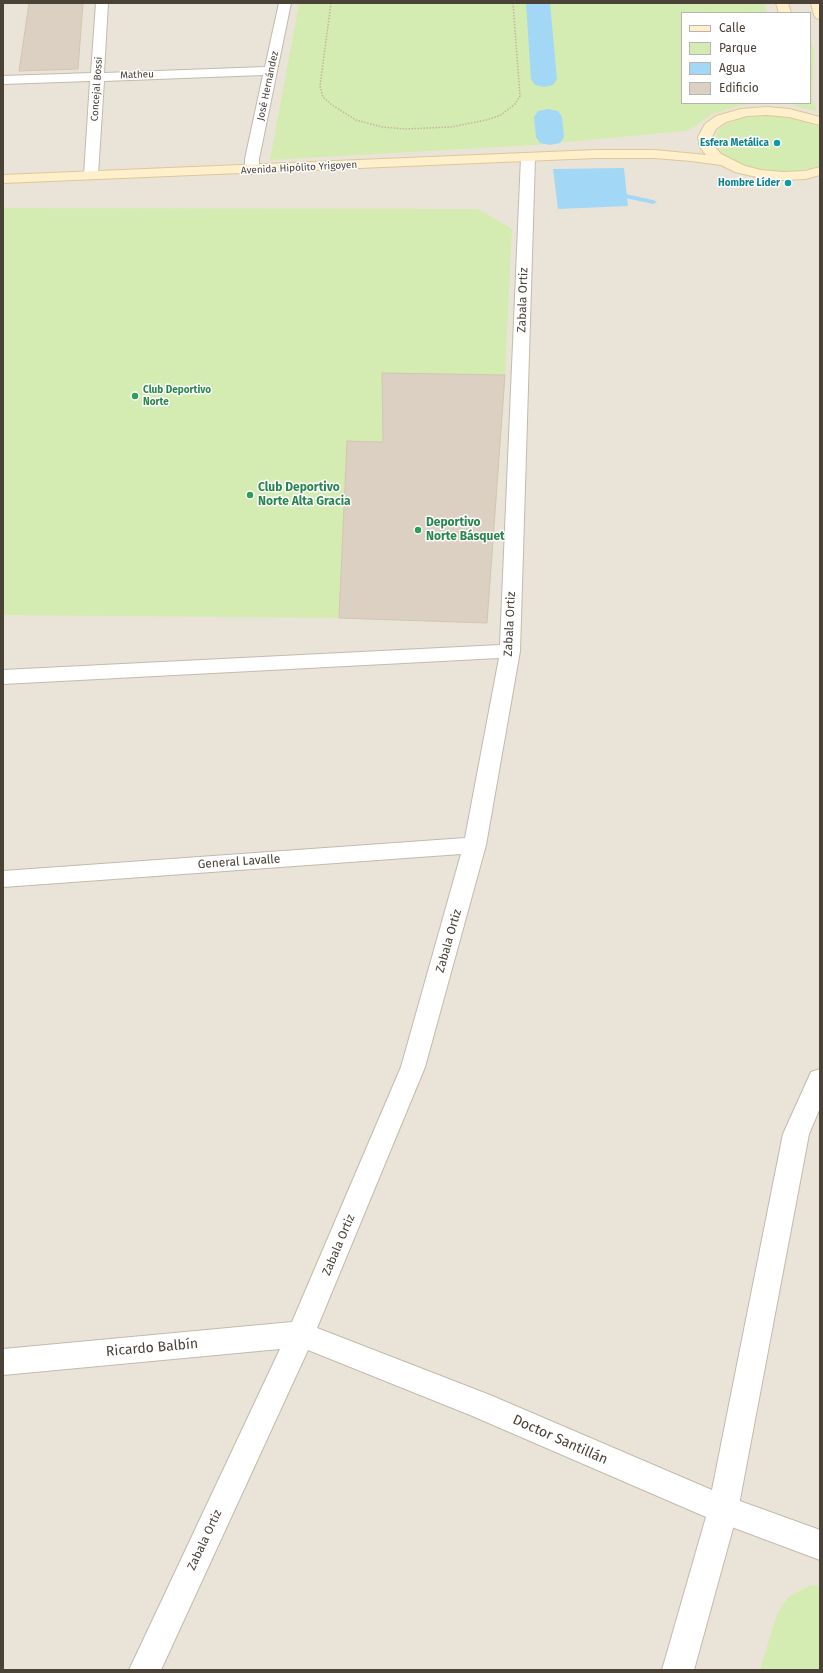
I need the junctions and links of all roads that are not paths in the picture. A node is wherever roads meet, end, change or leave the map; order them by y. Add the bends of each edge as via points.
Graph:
1 (102, 3) edge
2 (286, 3) edge
3 (817, 3) edge
4 (820, 15) edge
5 (271, 71) junction
6 (98, 77) junction
7 (3, 80) edge
8 (772, 107) edge
9 (820, 122) edge
10 (705, 137) junction
11 (596, 154) junction
12 (528, 157) junction
13 (722, 162) junction
14 (252, 170) junction
15 (820, 171) edge
16 (91, 175) junction
17 (794, 176) junction
18 (3, 179) edge
19 (820, 185) edge
20 (510, 650) junction
21 (3, 677) edge
22 (475, 845) junction
23 (3, 879) edge
24 (820, 1079) edge
25 (301, 1334) junction
26 (3, 1362) edge
27 (723, 1510) junction
28 (820, 1545) edge
29 (145, 1670) edge
30 (678, 1670) edge

1 - 6 street, Concejal Bossi
2 - 5 street, José Hernández
3 - 4 main road
5 - 6 street, Matheu
5 - 14 street, José Hernández via 252,158
6 - 7 street, Matheu
6 - 16 street, Concejal Bossi
8 - 9 main road
8 - 10 main road via 724,118 710,127
10 - 11 main road, Avenida Hipólito Yrigoyen via 686,142
10 - 13 main road via 707,147
11 - 12 main road, Avenida Hipólito Yrigoyen
11 - 13 main road, Avenida Hipólito Yrigoyen via 656,154
12 - 14 main road, Avenida Hipólito Yrigoyen
12 - 20 street, Zabala Ortiz
13 - 17 main road via 750,172
14 - 16 main road, Avenida Hipólito Yrigoyen
15 - 17 main road
16 - 18 main road, Avenida Hipólito Yrigoyen
17 - 19 main road
20 - 21 street
20 - 22 street, Zabala Ortiz
22 - 23 street, General Lavalle
22 - 25 street, Zabala Ortiz via 413,1067
24 - 27 street via 796,1134
25 - 26 street, Ricardo Balbín
25 - 27 street, Doctor Santillán via 480,1405
25 - 29 street, Zabala Ortiz
27 - 28 street, Doctor Santillán
27 - 30 street

